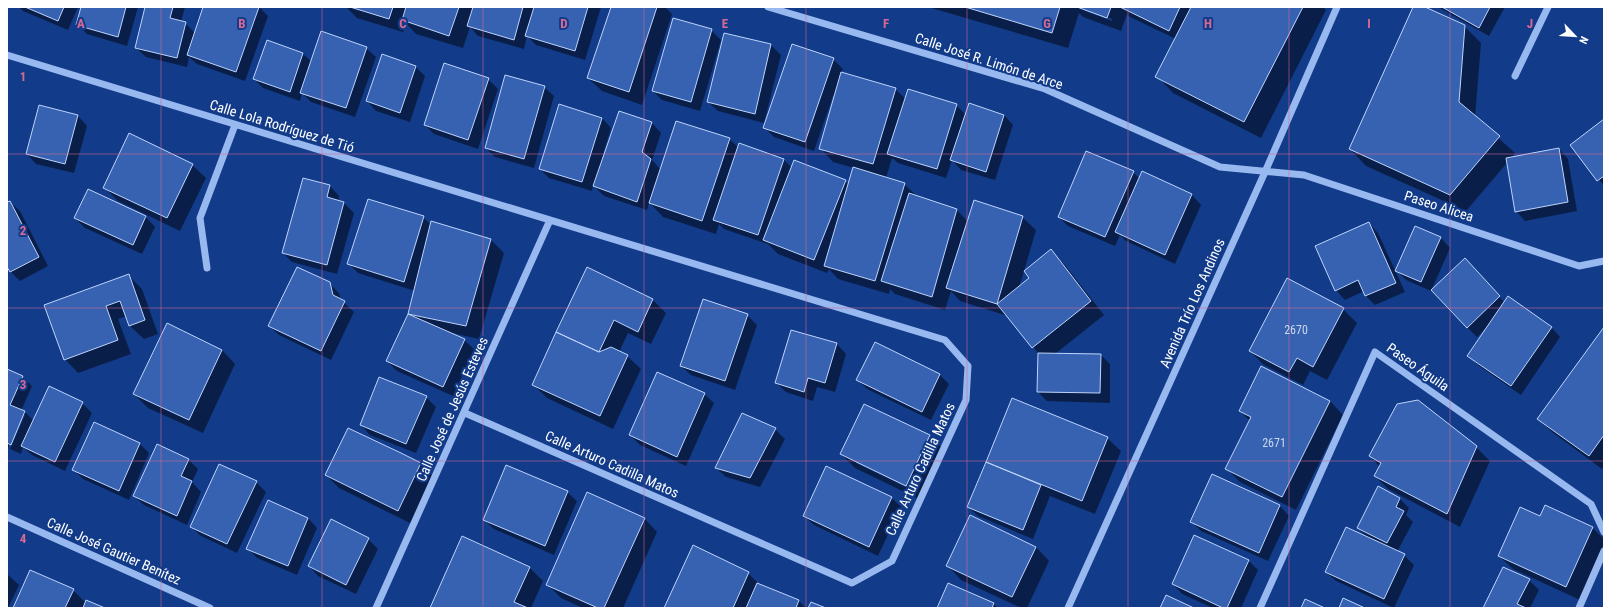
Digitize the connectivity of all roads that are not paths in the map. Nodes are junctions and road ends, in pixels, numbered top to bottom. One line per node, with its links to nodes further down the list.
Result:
1 (768, 7): 7 (street, Calle José R. Limón de Arce)
2 (1337, 7): 7 (street, Avenida Trío Los Andinos)
3 (1548, 7): 5 (street)
4 (7, 55): 6 (street, Calle Lola Rodríguez de Tió)
5 (1515, 76)
6 (235, 125): 8 (street, Calle Lola Rodríguez de Tió); 10 (street)
7 (1265, 172): 9 (street, Paseo Alicea); 17 (street, Avenida Trío Los Andinos)
8 (550, 220): 11 (street, Calle José de Jesús Esteves); 11 (street, Calle Arturo Cadilla Matos)
9 (1604, 261)
10 (207, 268)
11 (464, 413): 16 (street, Calle José de Jesús Esteves)
12 (7, 517): 15 (street, Calle José Gautier Benítez)
13 (1604, 532): 18 (street, Paseo Águila)
14 (1604, 551): 19 (street)
15 (210, 608)
16 (376, 608)
17 (1068, 608)
18 (1260, 608)
19 (1579, 608)

